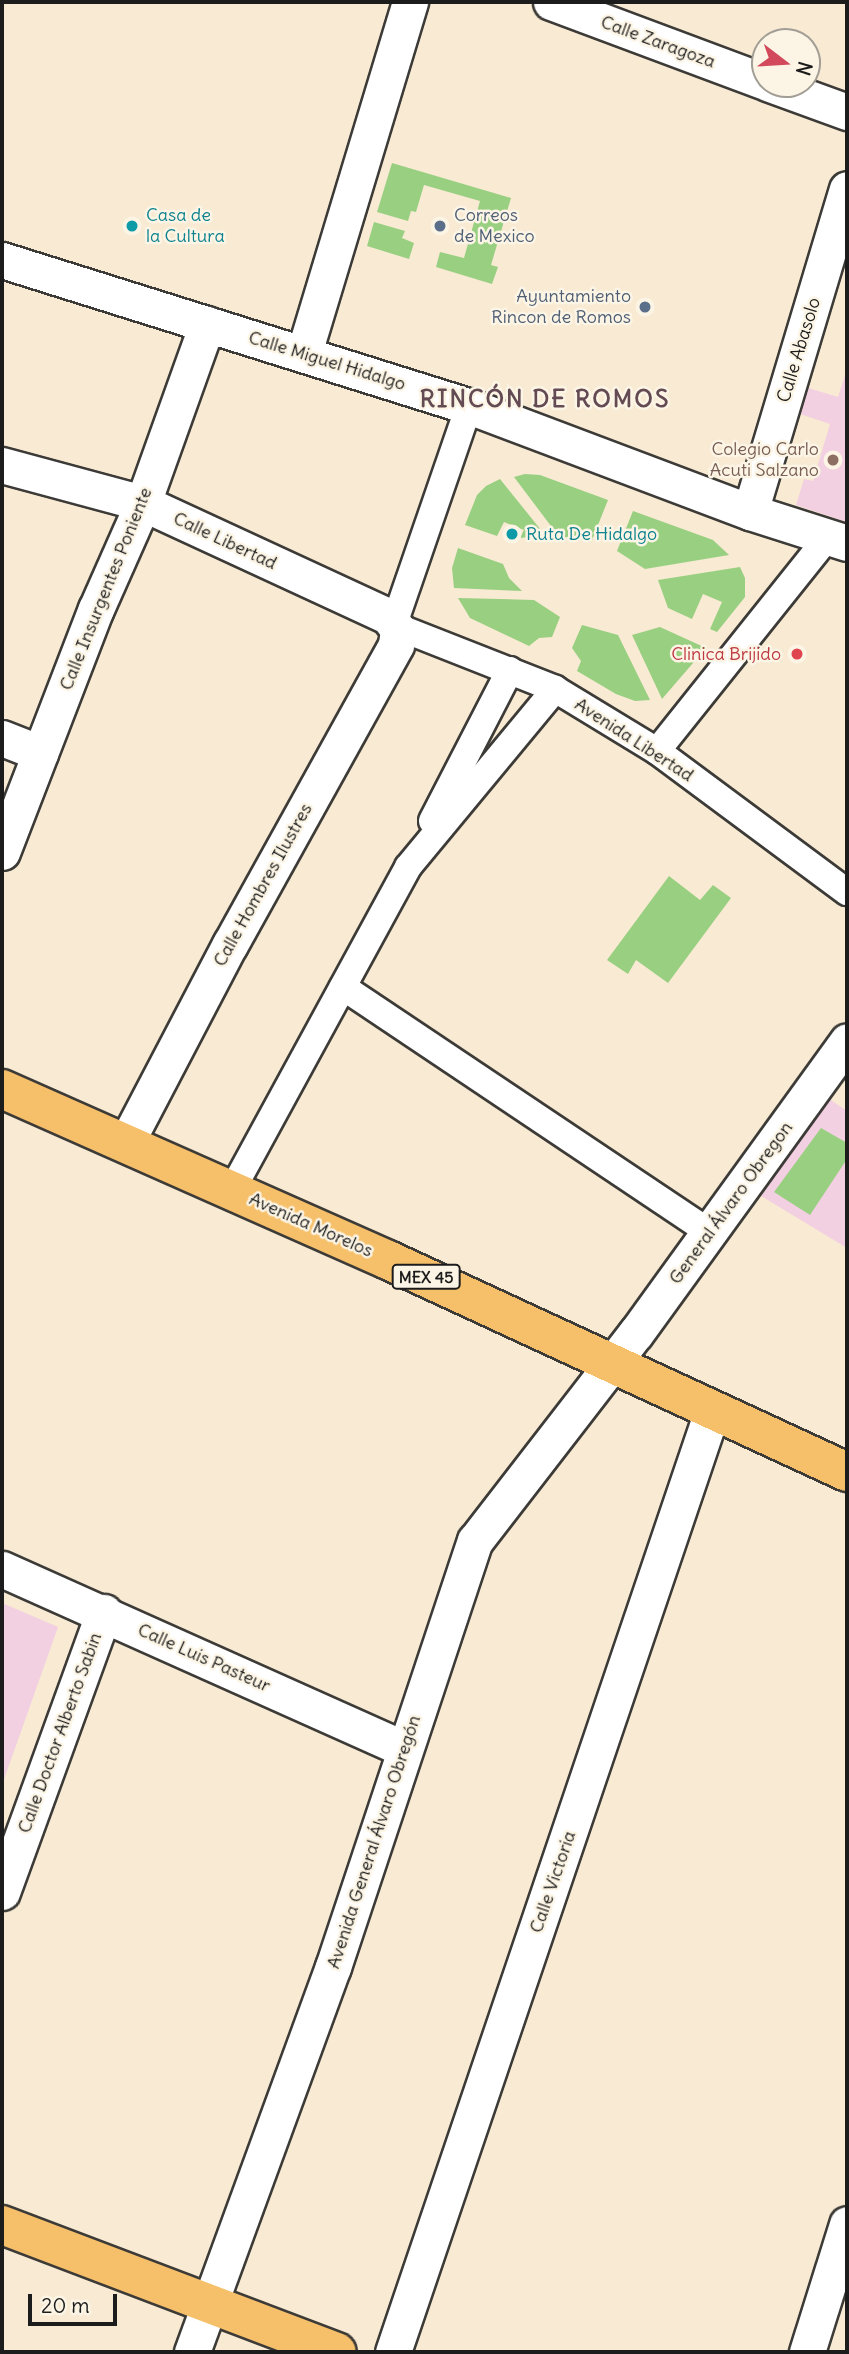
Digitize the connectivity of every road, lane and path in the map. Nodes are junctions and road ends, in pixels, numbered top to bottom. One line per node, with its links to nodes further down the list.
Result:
1 (410, 2): 9 (street)
2 (551, 2): 3 (street, Calle Zaragoza)
3 (751, 77)
4 (807, 98): 5 (street)
5 (847, 113)
6 (845, 204): 13 (street, Calle Abasolo)
7 (2, 260): 8 (street, Calle Miguel Hidalgo)
8 (207, 324): 9 (street, Calle Miguel Hidalgo); 12 (street, Calle Insurgentes Poniente)
9 (304, 353): 10 (street, Calle Miguel Hidalgo)
10 (470, 406): 13 (street, Calle Miguel Hidalgo); 15 (street)
11 (2, 465): 12 (street, Calle Libertad)
12 (143, 503): 15 (street, Calle Libertad); 20 (street, Calle Insurgentes Poniente)
13 (750, 512): 14 (street, Calle Miguel Hidalgo)
14 (838, 540): 19 (street)
15 (396, 624): 16 (street, Avenida Libertad); 27 (street, Calle Hombres Ilustres)
16 (510, 670): 17 (street, Avenida Libertad); 22 (street)
17 (555, 689): 19 (street, Avenida Libertad); 22 (street)
18 (2, 738): 20 (street)
19 (657, 751): 23 (street, Avenida Libertad)
20 (40, 753): 21 (street, Calle Insurgentes Poniente)
21 (2, 852)
22 (408, 867): 24 (street)
23 (847, 892)
24 (343, 987): 28 (street); 29 (street)
25 (847, 1041): 29 (street, General Álvaro Obregon)
26 (2, 1089): 27 (main road, Avenida Morelos / MEX 45)
27 (126, 1143): 28 (main road, Avenida Morelos / MEX 45)
28 (232, 1190): 30 (main road, Avenida Morelos / MEX 45)
29 (710, 1233): 30 (street, General Álvaro Obregon)
30 (612, 1364): 31 (main road, Avenida Morelos / MEX 45); 35 (street, Avenida General Álvaro Obregón)
31 (712, 1411): 32 (main road, Avenida Morelos / MEX 45); 42 (street, Calle Victoria)
32 (847, 1472)
33 (2, 1569): 34 (street, Calle Luis Pasteur)
34 (104, 1612): 35 (street, Calle Luis Pasteur); 36 (street, Calle Doctor Alberto Sabin)
35 (405, 1749): 39 (street, Avenida General Álvaro Obregón)
36 (2, 1892)
37 (847, 2224): 43 (street)
38 (2, 2225): 39 (main road)
39 (211, 2303): 40 (street, Avenida General Álvaro Obregón); 41 (main road)
40 (192, 2352)
41 (337, 2352)
42 (393, 2352)
43 (807, 2352)

